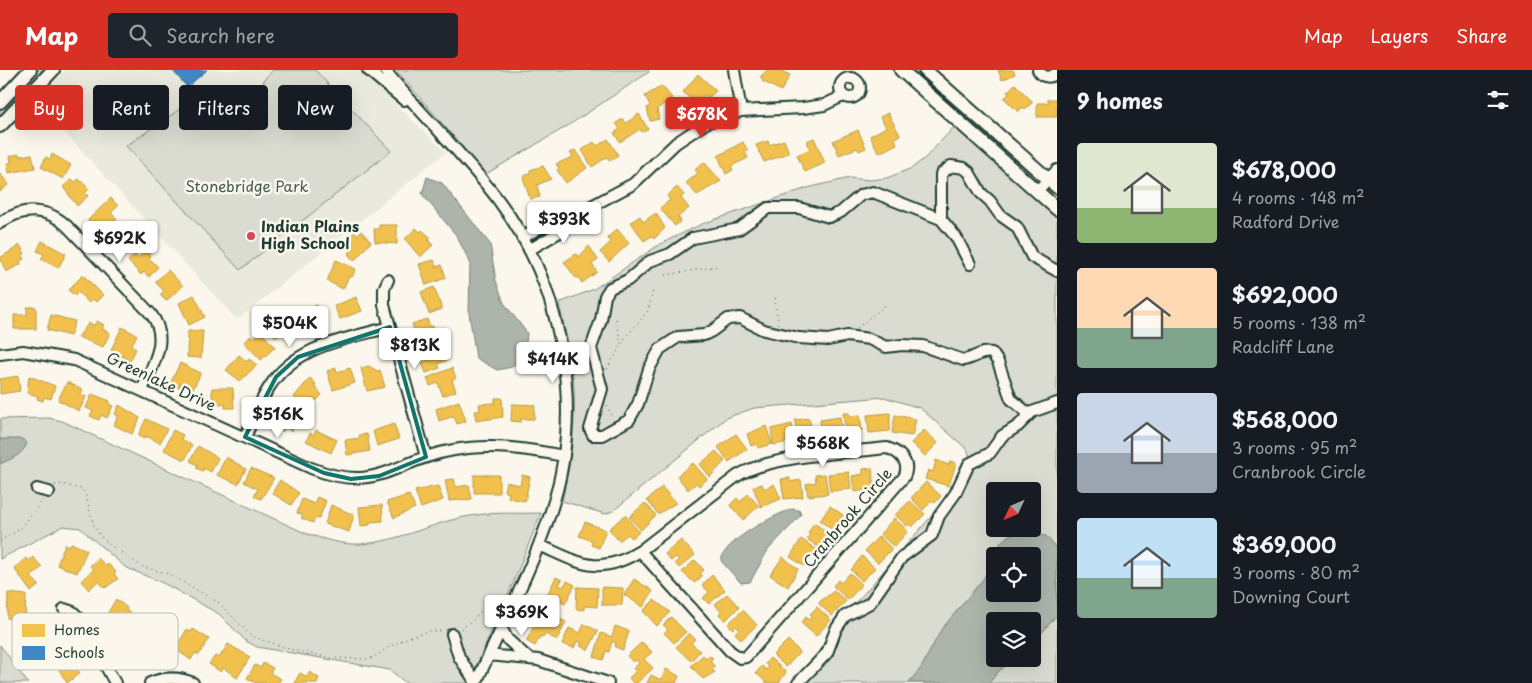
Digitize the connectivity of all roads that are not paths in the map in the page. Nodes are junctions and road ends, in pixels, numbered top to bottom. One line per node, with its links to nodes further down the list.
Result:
1 (30, 70): 11 (main road)
2 (53, 70): 14 (main road)
3 (368, 70): 12 (street)
4 (385, 70): 12 (street)
5 (734, 70): 13 (street)
6 (901, 70): 17 (main road)
7 (924, 70): 16 (main road)
8 (1038, 70): 9 (street)
9 (1057, 72)
10 (843, 96): 13 (street)
11 (0, 102)
12 (416, 109): 22 (street)
13 (741, 111): 19 (street)
14 (0, 126)
15 (1057, 170): 16 (street)
16 (1054, 185): 17 (street); 18 (street)
17 (1037, 190): 18 (main road)
18 (1052, 204)
19 (569, 218): 22 (street); 23 (street)
20 (941, 218): 24 (street); 25 (street); 31 (street)
21 (0, 223): 29 (street)
22 (522, 238): 23 (street)
23 (529, 250): 33 (street)
24 (970, 264)
25 (1057, 271)
26 (388, 280): 27 (street)
27 (390, 327): 32 (street); 34 (street)
28 (0, 354): 29 (street, Greenlake Drive)
29 (142, 390): 32 (street, Greenlake Drive)
30 (1057, 403): 31 (street)
31 (1029, 414): 51 (street)
32 (245, 438): 34 (street, Greenlake Drive)
33 (564, 456): 34 (street, Greenlake Drive); 37 (street)
34 (426, 457)
35 (36, 489): 36 (street)
36 (49, 492)
37 (539, 545): 38 (street, Cranbrook Circle); 41 (street)
38 (640, 551): 38 (street, Cranbrook Circle)
39 (64, 609): 40 (street)
40 (74, 613)
41 (501, 628): 43 (street); 44 (street)
42 (452, 634): 49 (street)
43 (489, 655): 44 (street); 49 (street)
44 (528, 658): 50 (street)
45 (108, 670): 46 (street)
46 (115, 683)
47 (150, 683): 48 (street)
48 (194, 683)
49 (476, 683)
50 (608, 683)
51 (798, 683)

